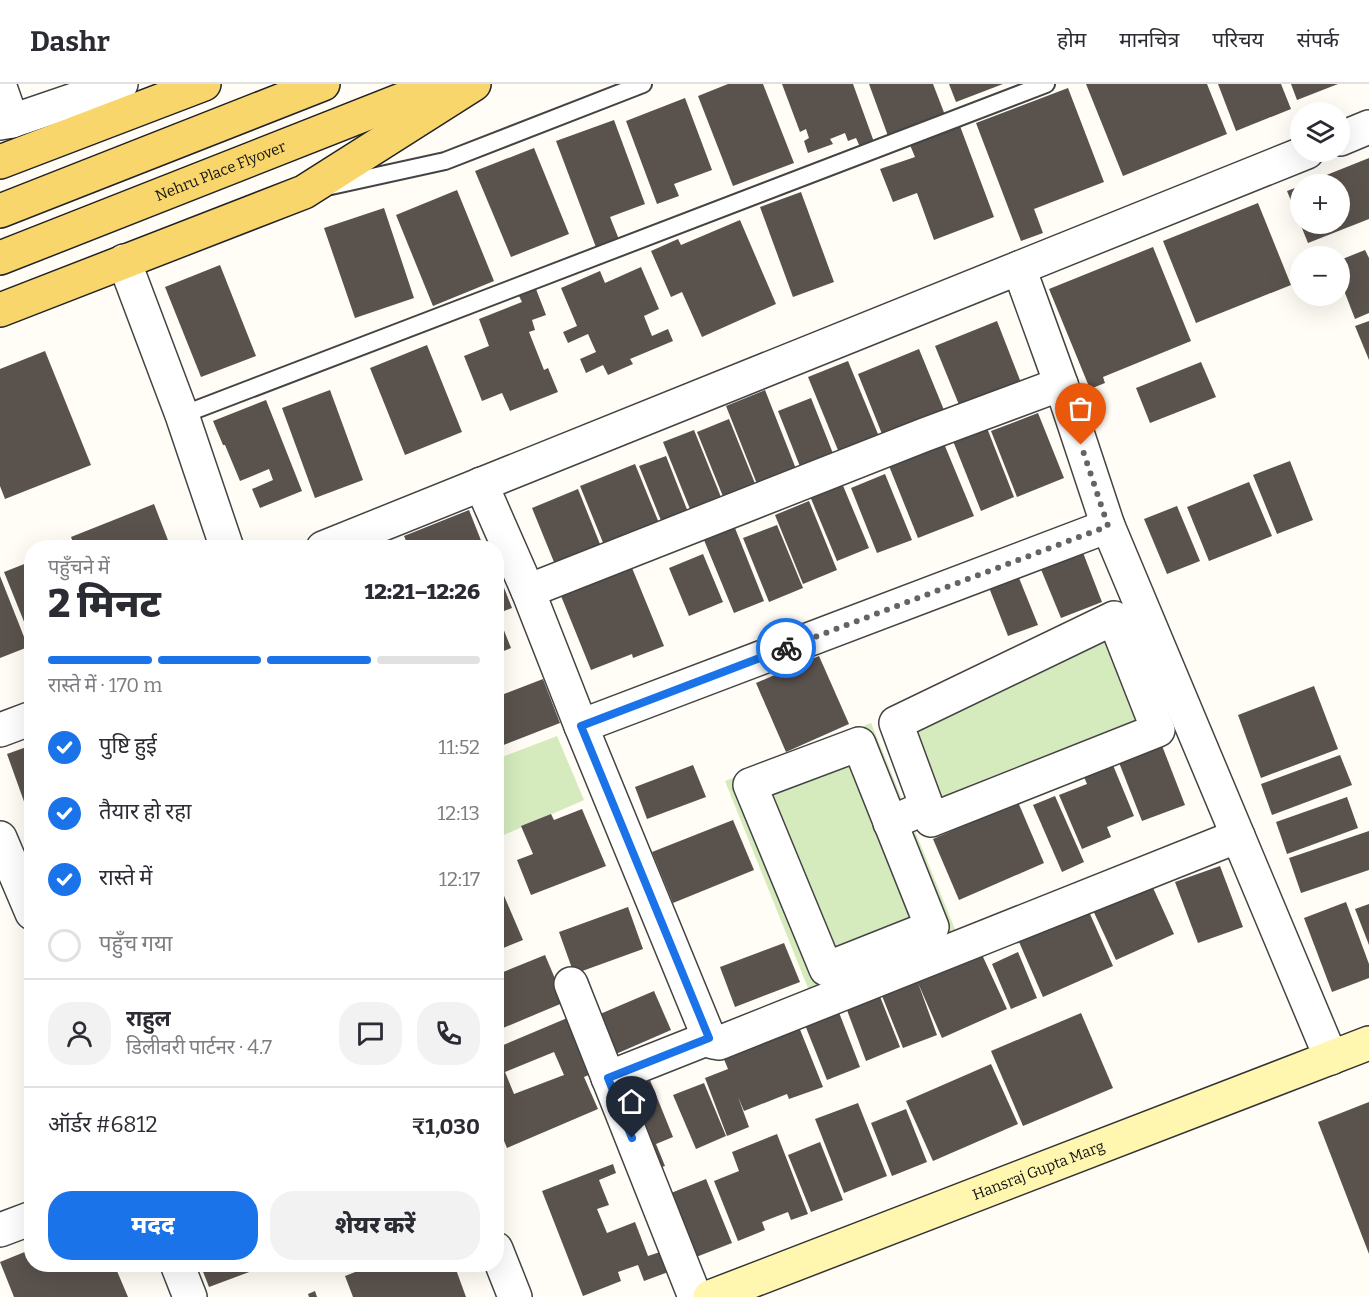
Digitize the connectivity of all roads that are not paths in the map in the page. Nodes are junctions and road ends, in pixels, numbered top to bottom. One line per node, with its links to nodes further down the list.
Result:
1 (121, 84): 9 (street)
2 (204, 84): 14 (main road)
3 (323, 84): 16 (main road)
4 (442, 84): 17 (main road, Nehru Place Flyover)
5 (474, 84): 15 (main road)
6 (643, 84): 15 (lane)
7 (1046, 84): 22 (lane)
8 (0, 87): 10 (street)
9 (83, 90): 10 (street)
10 (6, 122)
11 (1369, 127): 12 (street)
12 (1350, 135)
13 (1290, 159): 19 (street)
14 (0, 162)
15 (304, 192): 18 (main road)
16 (0, 211)
17 (0, 258)
18 (124, 261): 20 (main road); 22 (street)
19 (1019, 268): 21 (street); 23 (street)
20 (0, 310)
21 (1061, 384): 24 (street); 27 (street)
22 (182, 415): 25 (street)
23 (481, 484): 26 (street); 27 (street)
24 (1108, 526): 28 (street); 30 (street)
25 (224, 540)
26 (343, 540)
27 (528, 591): 30 (street)
28 (1155, 680): 32 (street); 32 (street); 34 (street)
29 (24, 721): 31 (street)
30 (581, 726): 39 (street)
31 (0, 730)
32 (927, 807): 33 (street)
33 (890, 823): 37 (street); 37 (street)
34 (1238, 836): 37 (street); 41 (street)
35 (0, 838): 36 (street)
36 (24, 895)
37 (887, 961): 39 (street)
38 (571, 984): 42 (street)
39 (709, 1038): 42 (street)
40 (1369, 1043): 41 (street, Hansraj Gupta Marg)
41 (1331, 1058): 50 (street, Hansraj Gupta Marg)
42 (608, 1078): 49 (street)
43 (24, 1221): 44 (street)
44 (0, 1230)
45 (504, 1270): 48 (street)
46 (180, 1272): 47 (street)
47 (190, 1297)
48 (515, 1297)
49 (695, 1297)
50 (710, 1297)

